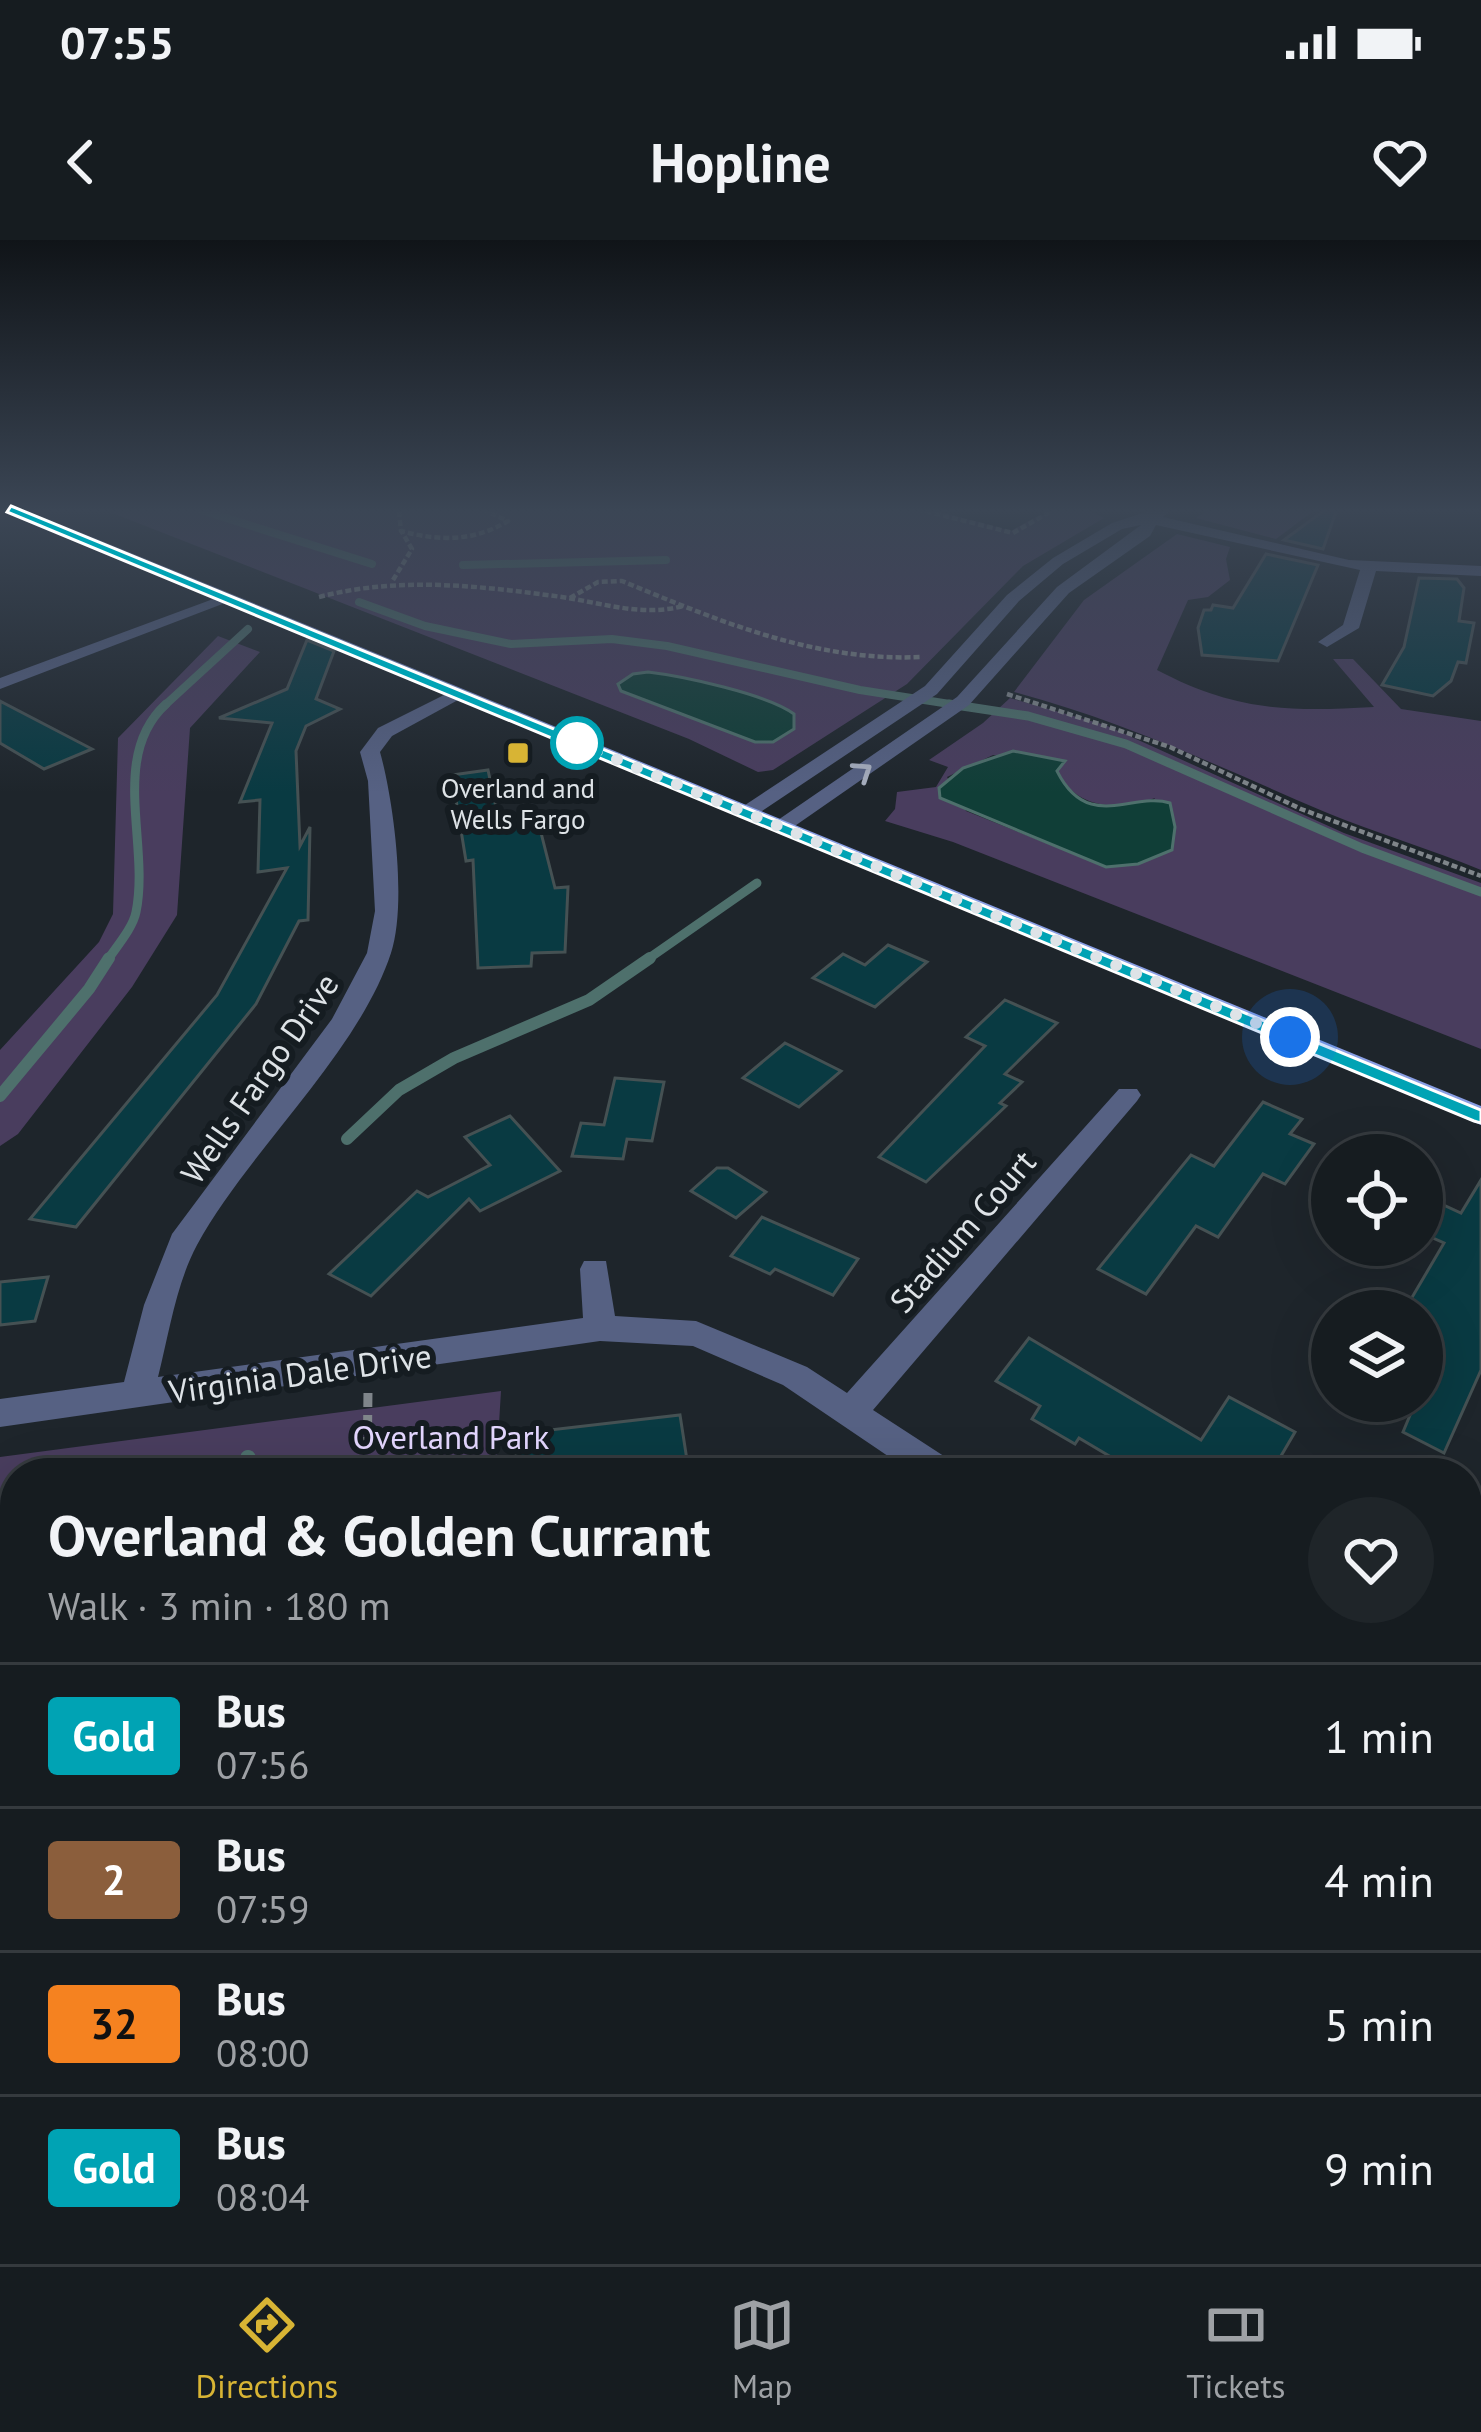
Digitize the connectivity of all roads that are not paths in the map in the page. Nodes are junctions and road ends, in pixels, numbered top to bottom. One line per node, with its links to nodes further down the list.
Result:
1 (215, 603): 8 (street)
2 (243, 603): 10 (main road)
3 (1010, 603): 7 (street)
4 (1051, 603): 9 (street)
5 (1358, 603): 6 (street)
6 (1327, 642)
7 (937, 683): 9 (street); 11 (street)
8 (0, 684)
9 (980, 687): 12 (street, one-way to 9)
10 (460, 694): 11 (main road); 17 (street, Wells Fargo Drive)
11 (746, 812): 12 (main road)
12 (782, 826): 14 (main road)
13 (1129, 1095): 19 (street, Stadium Court)
14 (1481, 1115)
15 (596, 1269): 16 (street)
16 (600, 1328): 17 (street, Virginia Dale Drive); 19 (street, Virginia Dale Drive)
17 (137, 1396): 18 (street, Virginia Dale Drive)
18 (0, 1413)
19 (849, 1414): 20 (street, Virginia Dale Drive)
20 (918, 1458)

